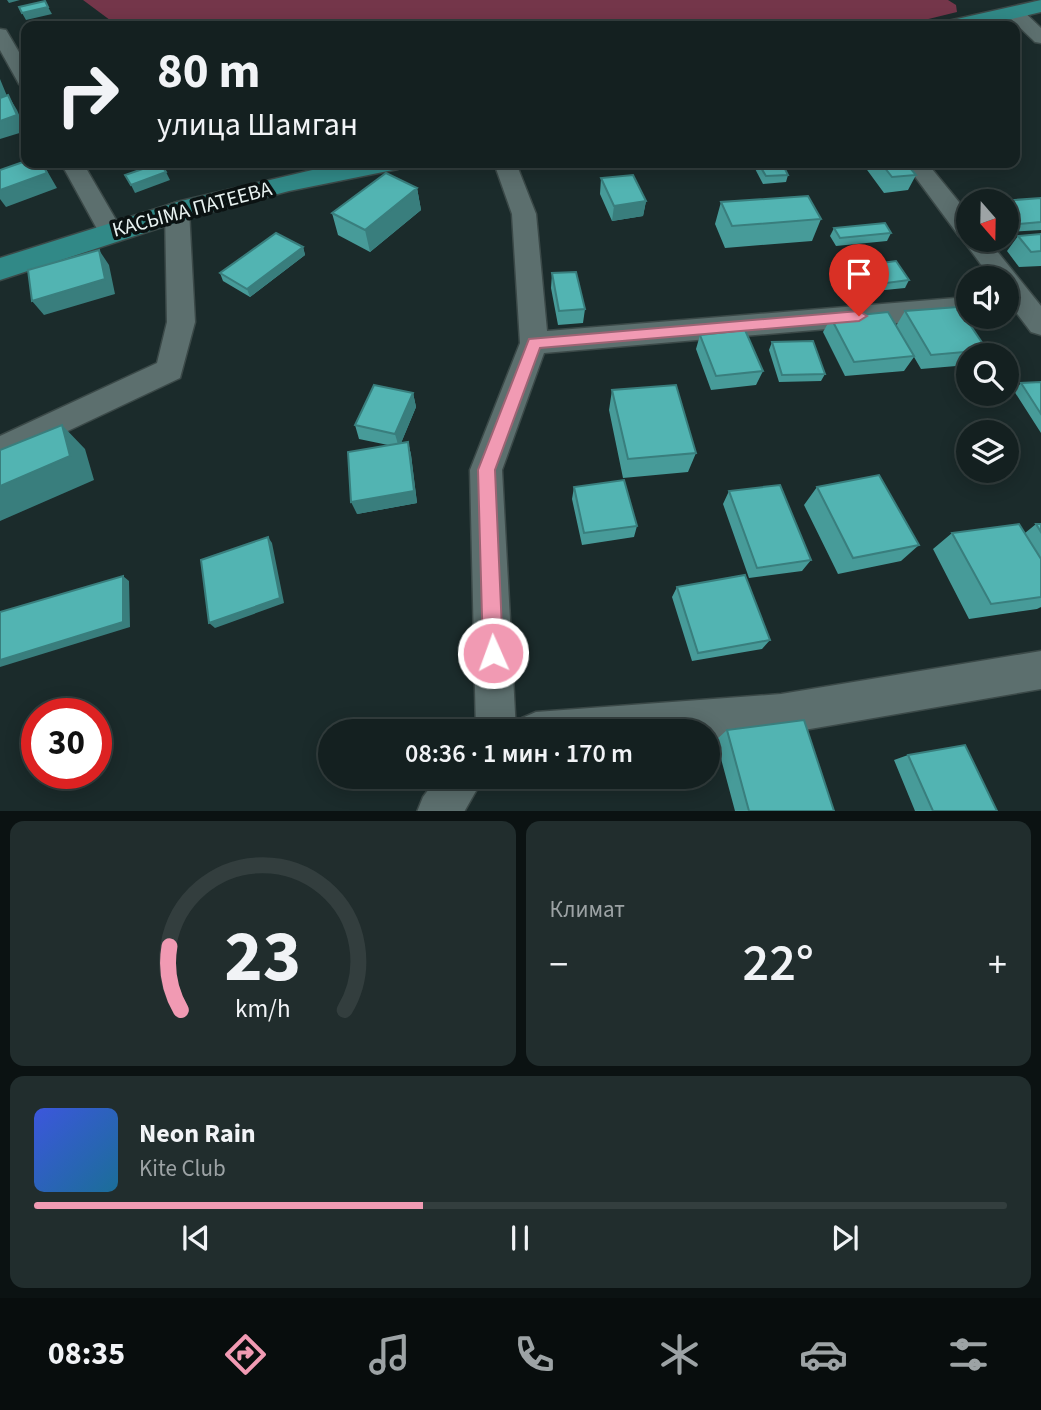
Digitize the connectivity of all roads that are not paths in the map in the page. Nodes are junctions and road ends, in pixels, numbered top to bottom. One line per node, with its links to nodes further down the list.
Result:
1 (1030, 6): 2 (main road); 4 (street)
2 (974, 21)
3 (0, 34): 5 (street)
4 (1041, 38)
5 (21, 71)
6 (75, 168): 12 (street)
7 (357, 168): 10 (main road, КАСЫМА ПАТЕЕВА)
8 (507, 168): 19 (street)
9 (920, 168): 11 (street)
10 (177, 210): 12 (main road, КАСЫМА ПАТЕЕВА); 20 (street)
11 (956, 215)
12 (111, 232): 15 (main road, КАСЫМА ПАТЕЕВА)
13 (985, 252): 14 (street)
14 (996, 266)
15 (0, 269)
16 (1024, 302): 18 (street)
17 (956, 308): 19 (street)
18 (1041, 325)
19 (534, 343): 22 (street)
20 (0, 450)
21 (1041, 670): 23 (street)
22 (496, 719)
23 (712, 719)
24 (454, 789): 25 (street)
25 (438, 811)

